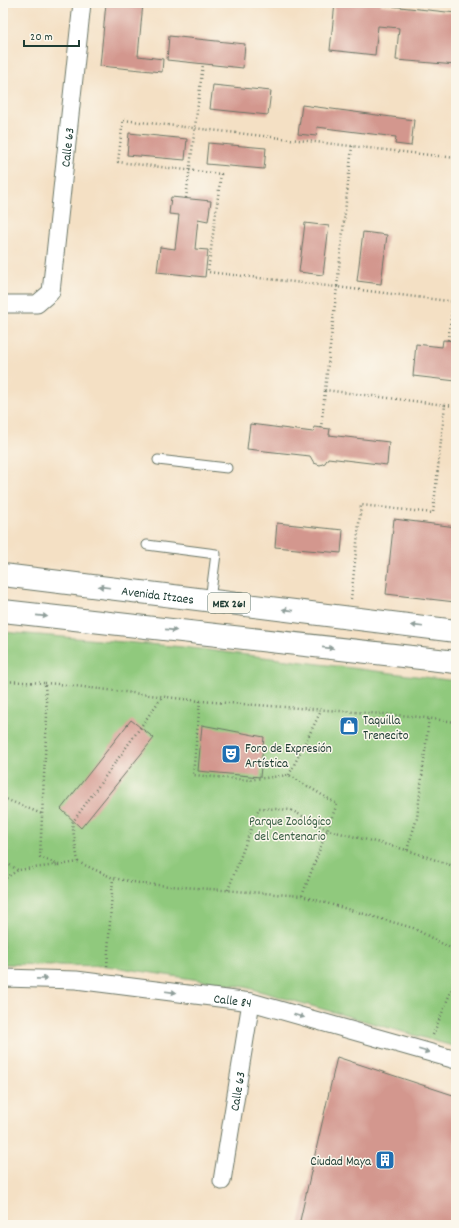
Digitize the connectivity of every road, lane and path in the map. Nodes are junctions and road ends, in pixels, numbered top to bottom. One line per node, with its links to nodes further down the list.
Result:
1 (82, 3): 11 (street, Calle 63)
2 (203, 64): 3 (path)
3 (195, 128): 4 (path); 6 (path); 6 (path)
4 (352, 146): 5 (path); 9 (path)
5 (456, 158)
6 (190, 170): 7 (path); 9 (path)
7 (186, 198)
8 (456, 281): 10 (path)
9 (337, 287): 10 (path); 13 (path)
10 (455, 302): 12 (path)
11 (3, 304)
12 (448, 340)
13 (325, 390): 14 (path); 16 (path)
14 (445, 405): 15 (path); 22 (path)
15 (456, 406)
16 (321, 428)
17 (158, 460): 18 (lane)
18 (227, 468)
19 (148, 545): 21 (lane)
20 (3, 575): 21 (main road, Avenida Itzaes / MEX 261, one-way to 20)
21 (210, 600): 24 (main road, Avenida Itzaes / MEX 261, one-way to 21); 25 (main road)
22 (351, 600)
23 (3, 611): 25 (main road, one-way to 25)
24 (456, 631)
25 (203, 634): 26 (main road, one-way to 26)
26 (456, 662)
27 (3, 681): 28 (path)
28 (45, 683): 29 (path); 36 (path)
29 (162, 697): 30 (path); 40 (path)
30 (200, 702): 31 (path); 34 (path)
31 (321, 711): 32 (path); 34 (path)
32 (429, 718): 33 (path); 38 (path)
33 (456, 722)
34 (289, 775): 37 (path)
35 (3, 798): 36 (path)
36 (42, 814): 41 (path)
37 (328, 830): 38 (path); 46 (path); 47 (path)
38 (407, 850): 42 (path)
39 (3, 862): 43 (path)
40 (78, 862): 41 (path); 44 (path)
41 (59, 865): 43 (path)
42 (456, 867)
43 (18, 870): 45 (path)
44 (113, 878): 46 (path); 49 (path)
45 (3, 880)
46 (228, 890): 47 (path)
47 (302, 896): 48 (path)
48 (456, 952)
49 (107, 966)
50 (3, 978): 52 (street, Calle 84, one-way to 52)
51 (456, 979): 53 (path)
52 (252, 1002): 54 (street, Calle 84, one-way to 54); 55 (street, Calle 63)
53 (431, 1040)
54 (456, 1060)
55 (222, 1181)

